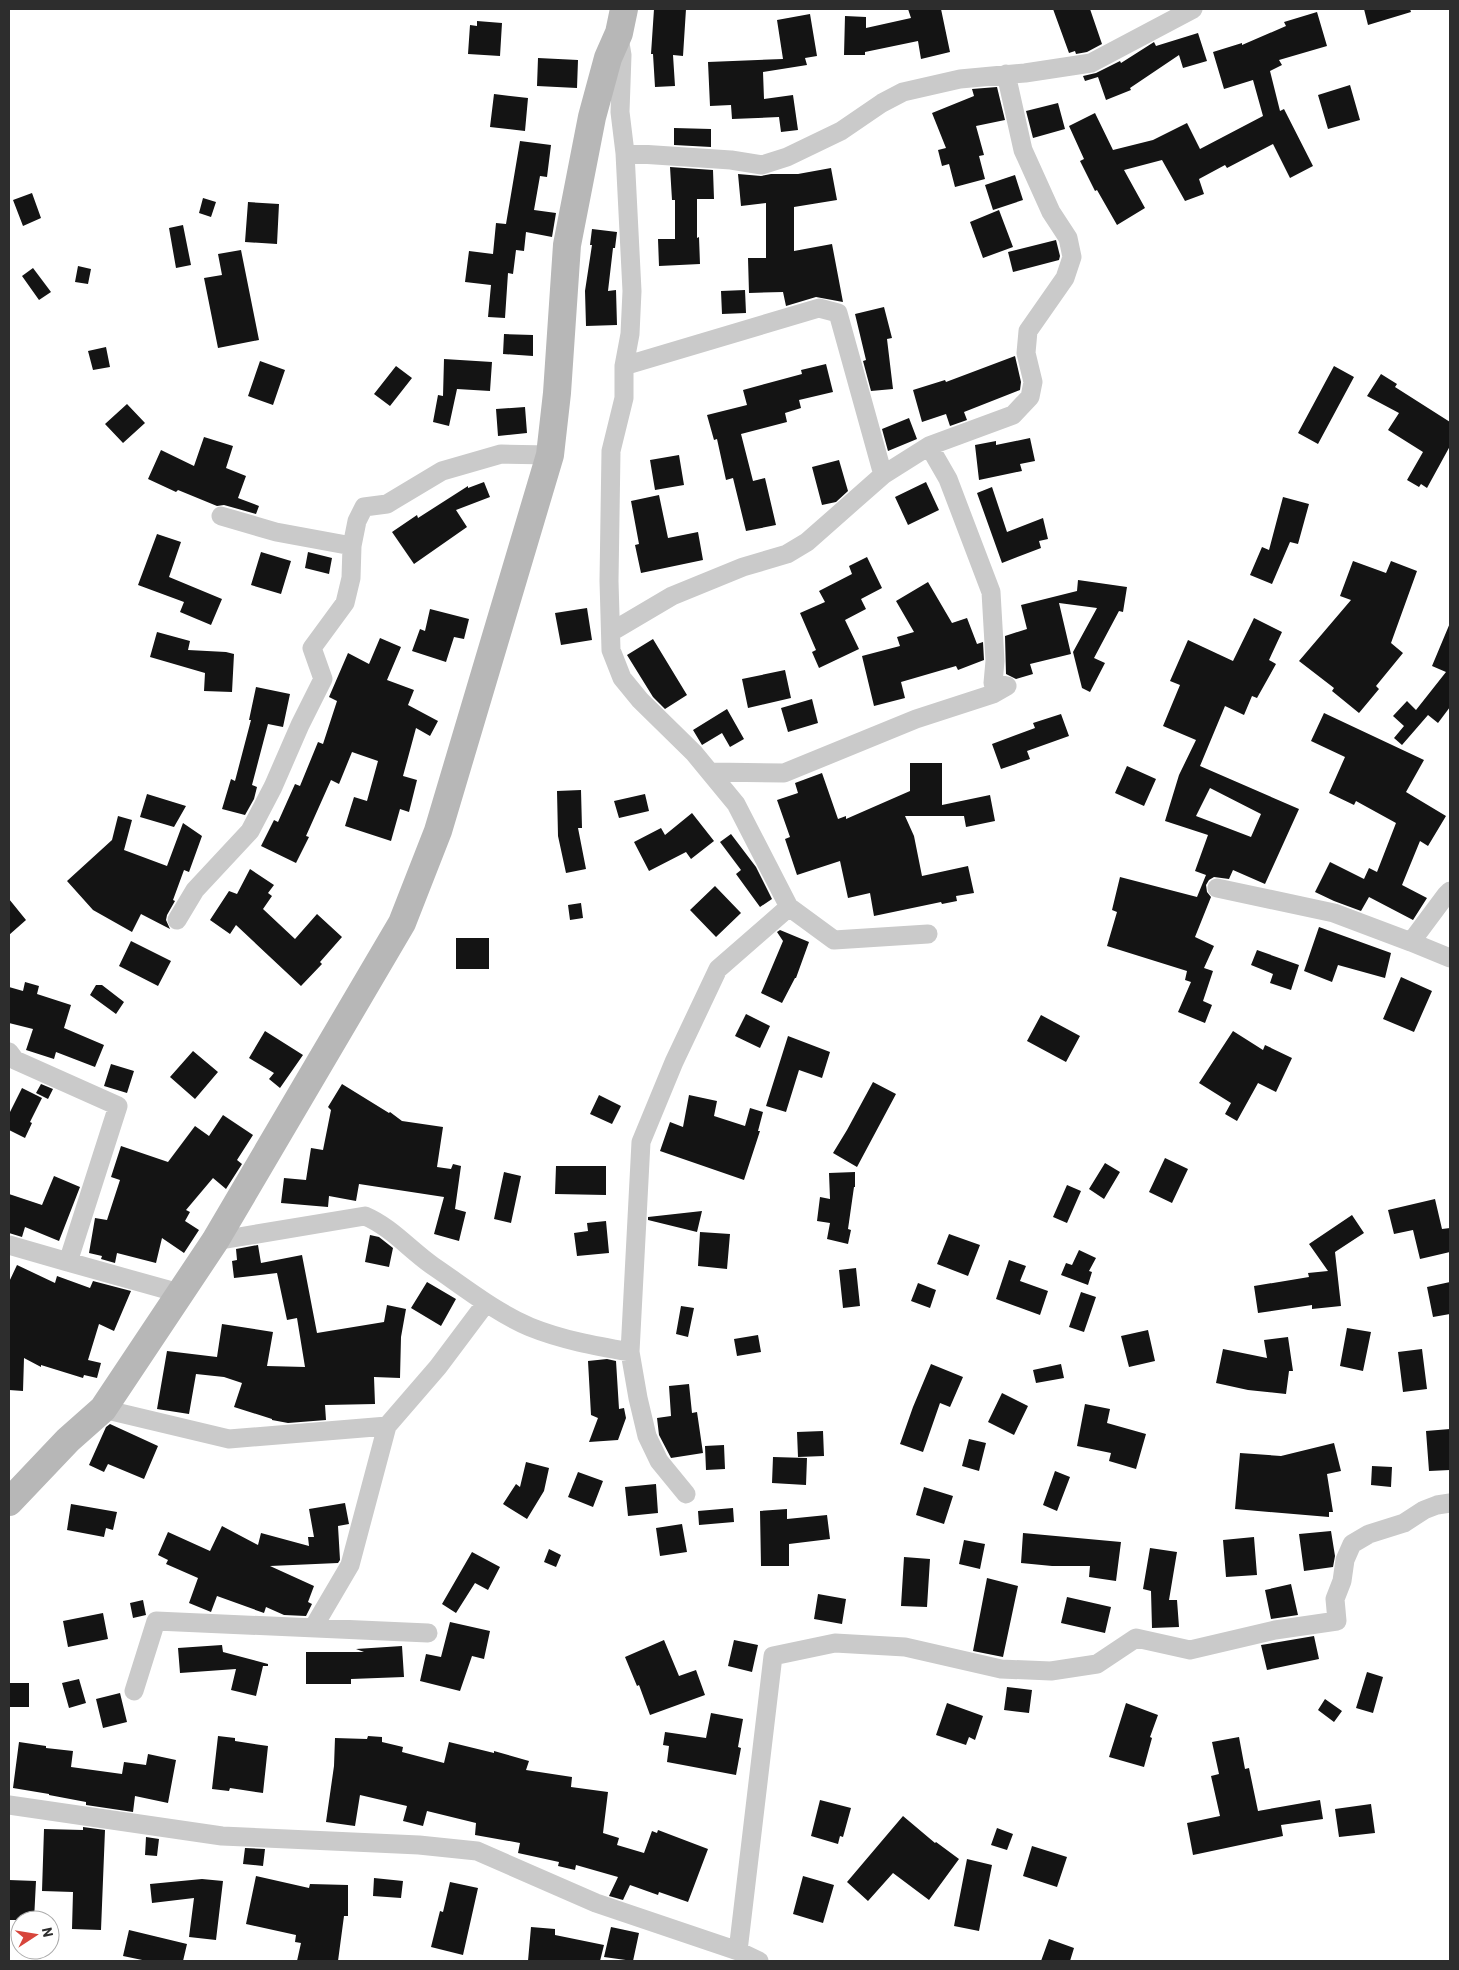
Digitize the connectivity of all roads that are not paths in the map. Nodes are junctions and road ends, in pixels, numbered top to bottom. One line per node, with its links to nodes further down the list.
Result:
1 (1193, 9): 3 (street)
2 (621, 21): 4 (street); 7 (street)
3 (1006, 74): 4 (street); 6 (street)
4 (626, 153): 5 (street)
5 (624, 366): 8 (street); 11 (street)
6 (929, 446): 8 (street); 12 (street)
7 (550, 455): 10 (street); 21 (street)
8 (883, 475): 11 (street)
9 (221, 516): 10 (street)
10 (352, 546): 16 (street)
11 (611, 632): 12 (street)
12 (711, 772): 15 (street)
13 (1217, 888): 18 (street)
14 (1450, 891): 18 (street)
15 (789, 907): 17 (street); 26 (street)
16 (177, 920)
17 (928, 934)
18 (1411, 942): 19 (street)
19 (1450, 958)
20 (9, 1052): 23 (street)
21 (215, 1241): 24 (street); 25 (street)
22 (9, 1246): 23 (street)
23 (68, 1262): 24 (street)
24 (179, 1293): 27 (street)
25 (486, 1303): 26 (street); 28 (street)
26 (630, 1352): 29 (street)
27 (103, 1409): 28 (street); 30 (street)
28 (387, 1426): 32 (street)
29 (686, 1494)
30 (9, 1502)
31 (1450, 1503): 36 (street)
32 (313, 1628): 33 (street); 34 (street)
33 (428, 1633)
34 (134, 1691)
35 (9, 1805): 36 (street)
36 (738, 1952): 37 (street)
37 (759, 1961)

